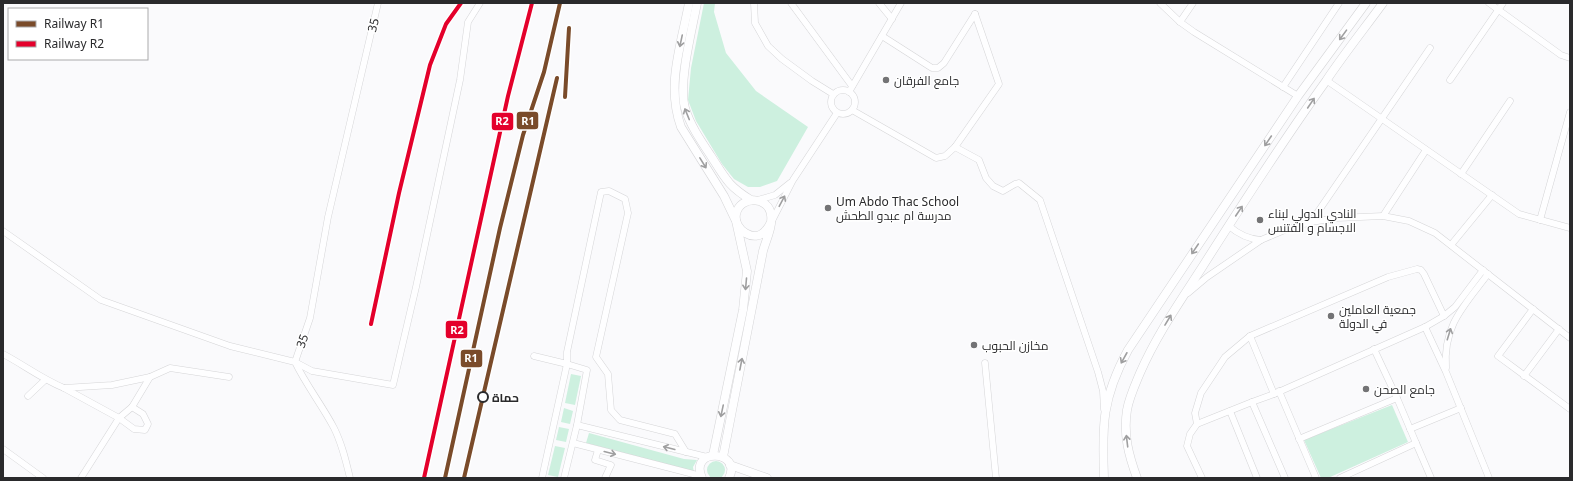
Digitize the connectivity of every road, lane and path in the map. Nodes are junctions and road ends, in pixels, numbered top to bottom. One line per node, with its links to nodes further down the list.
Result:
1 (378, 3): 61 (street, 35)
2 (480, 3): 61 (street)
3 (688, 3): 41 (main road, one-way to 41)
4 (697, 3): 38 (main road, one-way to 4)
5 (754, 3): 26 (street)
6 (792, 3): 25 (street)
7 (879, 3): 17 (street)
8 (901, 3): 17 (street)
9 (1160, 3): 18 (street)
10 (1193, 3): 18 (street)
11 (1339, 3): 24 (street)
12 (1366, 3): 27 (main road, one-way to 27)
13 (1383, 3): 22 (main road)
14 (1489, 3): 16 (street)
15 (1503, 3): 16 (street)
16 (1498, 10): 21 (street); 23 (street)
17 (892, 19): 19 (street)
18 (1180, 22): 24 (street)
19 (882, 36): 25 (street); 33 (street)
20 (1430, 48): 32 (street)
21 (1570, 58)
22 (1326, 80): 32 (street); 44 (main road, one-way to 22)
23 (1450, 80)
24 (1283, 87): 27 (street)
25 (850, 89): 26 (street); 29 (street)
26 (833, 94): 31 (street)
27 (1298, 96): 78 (main road, one-way to 78)
28 (1510, 101): 35 (street)
29 (852, 110): 31 (street); 33 (street)
30 (1570, 112): 40 (street)
31 (836, 113): 36 (street)
32 (1382, 119): 34 (street); 43 (street)
33 (956, 147): 78 (street)
34 (1426, 150): 35 (street); 39 (street)
35 (1461, 174): 37 (street)
36 (793, 180): 38 (street); 42 (street, one-way to 36)
37 (1492, 195): 40 (street); 48 (street)
38 (755, 200): 41 (main road); 42 (main road)
39 (1383, 216): 43 (street); 48 (street)
40 (1540, 220): 45 (street)
41 (736, 221): 42 (main road); 89 (main road, one-way to 89)
42 (771, 222): 90 (main road, one-way to 42)
43 (1311, 222): 47 (street)
44 (1229, 226): 47 (street); 51 (main road)
45 (1570, 228)
46 (3, 231): 61 (street, 35)
47 (1261, 240): 51 (street)
48 (1451, 245): 49 (street)
49 (1483, 270): 50 (street); 53 (street)
50 (1488, 274): 52 (street); 64 (street, one-way to 50)
51 (1184, 296): 103 (main road, one-way to 51)
52 (1533, 309): 55 (street); 65 (street)
53 (1444, 316): 54 (street); 56 (street)
54 (1425, 327): 58 (street); 64 (street)
55 (1559, 329): 57 (street); 65 (street)
56 (1250, 336): 70 (street); 80 (street)
57 (1570, 338)
58 (1374, 349): 70 (street); 72 (street)
59 (3, 354): 68 (street)
60 (534, 356): 62 (street)
61 (294, 362): 95 (street)
62 (567, 364): 81 (street); 88 (street); 96 (street)
63 (985, 364): 101 (street)
64 (1446, 372): 75 (street)
65 (1524, 376): 76 (street)
66 (150, 377): 67 (street); 69 (street); 74 (street)
67 (229, 377)
68 (45, 380): 69 (street); 71 (street)
69 (64, 388): 79 (street)
70 (1277, 393): 73 (street); 83 (street)
71 (28, 396)
72 (1397, 398): 82 (street); 83 (street)
73 (1252, 402): 77 (street); 106 (street)
74 (132, 407): 79 (street); 79 (street)
75 (1461, 408): 82 (street); 110 (street)
76 (1570, 409)
77 (1230, 411): 80 (street); 105 (street)
78 (1104, 415): 102 (main road)
79 (119, 418): 94 (street)
80 (1197, 424): 104 (street)
81 (577, 425): 84 (street); 88 (street, one-way to 81)
82 (1410, 429): 85 (street)
83 (1300, 439): 107 (street)
84 (573, 443): 87 (street); 97 (street)
85 (1416, 443): 108 (street); 109 (street)
86 (3, 449): 93 (street)
87 (598, 450): 92 (street, one-way to 92); 98 (street)
88 (686, 452): 89 (street)
89 (710, 456): 90 (main road); 92 (main road)
90 (723, 457): 91 (main road)
91 (730, 465): 99 (main road); 100 (main road)
92 (702, 477)
93 (43, 478)
94 (81, 478)
95 (350, 478)
96 (542, 478)
97 (564, 478)
98 (605, 478)
99 (729, 478)
100 (768, 478)
101 (996, 478)
102 (1104, 478)
103 (1137, 478)
104 (1202, 478)
105 (1257, 478)
106 (1286, 478)
107 (1316, 478)
108 (1340, 478)
109 (1431, 478)
110 (1489, 478)

